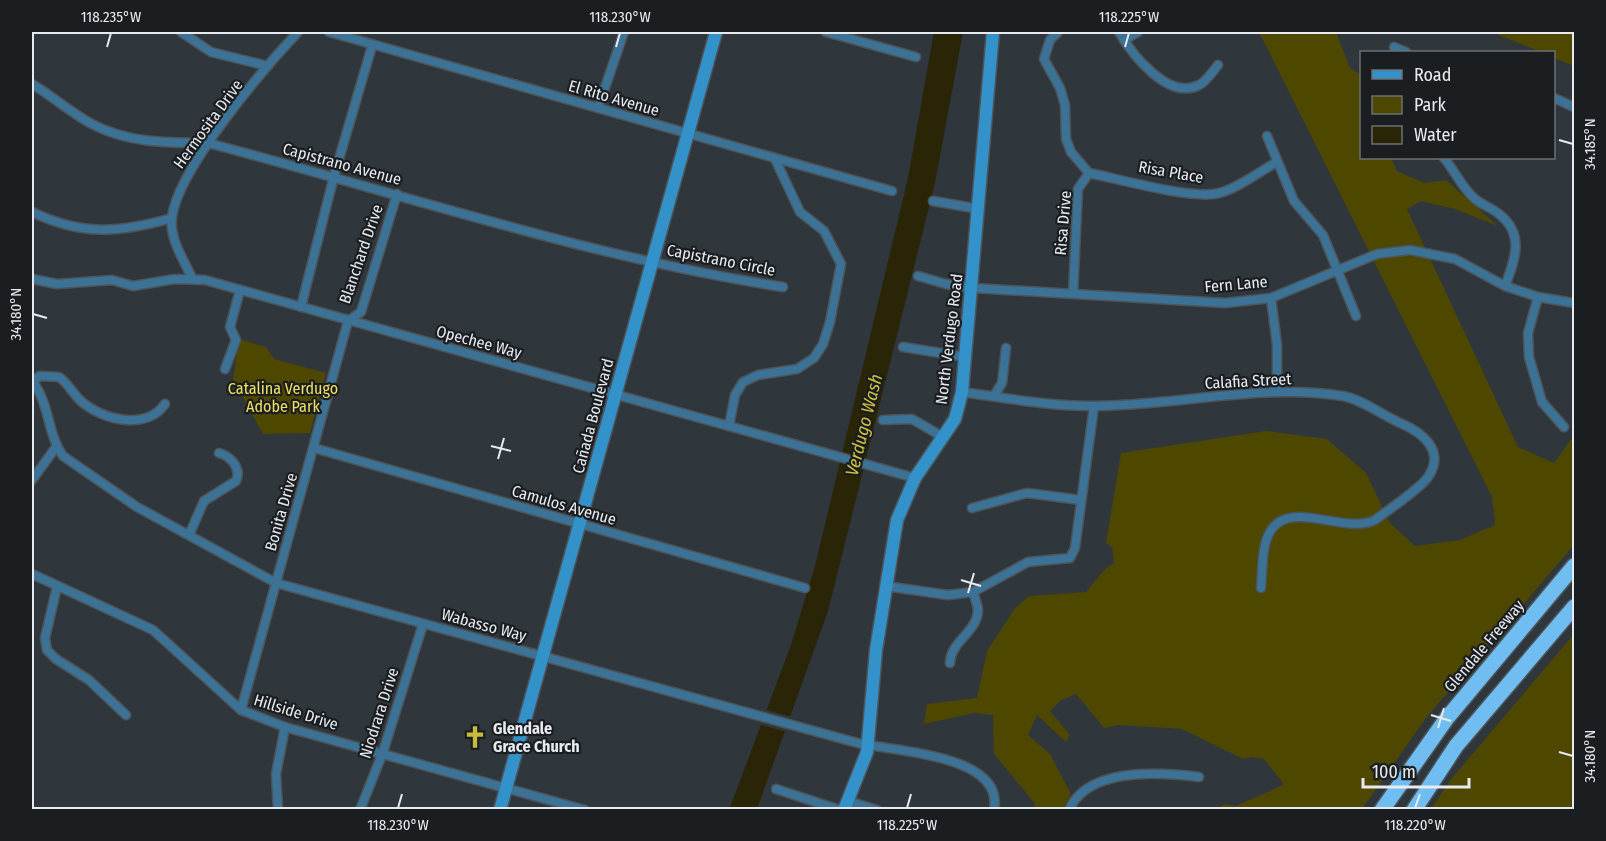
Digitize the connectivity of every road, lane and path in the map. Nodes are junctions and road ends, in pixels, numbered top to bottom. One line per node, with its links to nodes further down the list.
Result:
1 (181, 32): 17 (street)
2 (298, 32): 17 (street, Hermosita Drive)
3 (329, 32): 12 (street, El Rito Avenue)
4 (624, 32): 21 (street)
5 (716, 32): 22 (main road, Cañada Boulevard)
6 (825, 32): 15 (street)
7 (993, 32): 33 (main road, North Verdugo Road)
8 (1058, 32): 28 (street, Risa Drive)
9 (1119, 32): 11 (street)
10 (1138, 32): 11 (street)
11 (1124, 40): 16 (street)
12 (372, 46): 21 (street, El Rito Avenue); 29 (street)
13 (1394, 47): 14 (street)
14 (1404, 51)
15 (916, 57)
16 (1218, 65)
17 (268, 66): 24 (street, Hermosita Drive)
18 (32, 84): 24 (street, Capistrano Avenue)
19 (1555, 98): 20 (street)
20 (1575, 107)
21 (598, 108): 22 (street, El Rito Avenue)
22 (688, 134): 25 (street, El Rito Avenue); 36 (main road, Cañada Boulevard)
23 (1267, 136): 27 (street)
24 (208, 144): 29 (street, Capistrano Avenue); 35 (street, Hermosita Drive)
25 (775, 159): 30 (street, El Rito Avenue); 66 (street)
26 (1445, 159): 41 (street)
27 (1277, 162): 28 (street, Risa Place); 37 (street)
28 (1089, 172): 45 (street, Risa Drive)
29 (334, 176): 31 (street, Capistrano Avenue); 49 (street)
30 (892, 191)
31 (397, 194): 36 (street, Capistrano Avenue); 51 (street, Blanchard Drive)
32 (933, 201): 33 (street)
33 (979, 209): 43 (main road, North Verdugo Road)
34 (32, 212): 35 (street)
35 (172, 218): 39 (street, Hermosita Drive)
36 (653, 262): 42 (street, Capistrano Circle); 60 (main road, Cañada Boulevard)
37 (1337, 272): 41 (street, Fern Lane); 47 (street, Fern Lane); 50 (street)
38 (918, 276): 43 (street, Fern Lane)
39 (192, 278): 40 (street, Opechee Way); 44 (street, Opechee Way)
40 (32, 279)
41 (1505, 286): 46 (street, Fern Lane)
42 (783, 287)
43 (973, 288): 45 (street, Fern Lane); 54 (main road, North Verdugo Road)
44 (240, 290): 49 (street, Opechee Way); 55 (street)
45 (1073, 294): 47 (street, Fern Lane)
46 (1538, 297): 48 (street, Fern Lane); 67 (street)
47 (1271, 298): 59 (street)
48 (1575, 303)
49 (301, 307): 51 (street, Opechee Way)
50 (1356, 316)
51 (348, 321): 60 (street, Opechee Way); 70 (street, Bonita Drive)
52 (903, 347): 54 (street)
53 (1006, 348): 57 (street)
54 (966, 357): 58 (main road, North Verdugo Road)
55 (225, 369)
56 (32, 381): 63 (street); 69 (street)
57 (1002, 383): 61 (street); 62 (street)
58 (962, 392): 61 (street, Calafia Street); 68 (main road, North Verdugo Road)
59 (1277, 392): 64 (street, Calafia Street); 84 (street, Calafia Street)
60 (616, 395): 66 (street, Opechee Way); 76 (main road, Cañada Boulevard)
61 (994, 396): 62 (street, Calafia Street)
62 (1005, 398): 64 (street, Calafia Street)
63 (165, 404)
64 (1094, 406): 74 (street)
65 (883, 420): 68 (street)
66 (729, 426): 72 (street, Opechee Way)
67 (1564, 427)
68 (943, 437): 72 (main road, North Verdugo Road)
69 (57, 447): 73 (street); 77 (street, Wabasso Way)
70 (315, 448): 76 (street, Camulos Avenue); 80 (street, Bonita Drive)
71 (219, 453): 77 (street)
72 (915, 478): 81 (main road, North Verdugo Road)
73 (32, 480)
74 (1081, 500): 75 (street); 85 (street)
75 (972, 508)
76 (580, 526): 83 (street, Camulos Avenue); 88 (main road, Cañada Boulevard)
77 (189, 535): 80 (street, Wabasso Way)
78 (1575, 566): 106 (highway, Glendale Freeway)
79 (32, 574): 82 (street, Hillside Drive)
80 (276, 583): 87 (street, Wabasso Way); 90 (street, Bonita Drive)
81 (885, 586): 85 (street); 93 (main road, North Verdugo Road)
82 (57, 587): 90 (street, Hillside Drive); 91 (street)
83 (806, 588)
84 (1262, 588)
85 (973, 592): 89 (street)
86 (1575, 607): 107 (highway)
87 (423, 624): 88 (street, Wabasso Way); 94 (street, Niodrara Drive)
88 (542, 657): 93 (street, Wabasso Way); 96 (main road, Cañada Boulevard)
89 (950, 663)
90 (241, 710): 92 (street, Hillside Drive)
91 (126, 716)
92 (285, 727): 94 (street, Hillside Drive); 99 (street)
93 (868, 746): 98 (main road, North Verdugo Road); 104 (street, Wabasso Way)
94 (383, 752): 96 (street, Hillside Drive); 100 (street, Niodrara Drive)
95 (1199, 777): 105 (street)
96 (506, 788): 101 (main road, Cañada Boulevard); 102 (street, Hillside Drive)
97 (776, 789): 98 (street)
98 (844, 807): 103 (street)
99 (278, 810)
100 (360, 810)
101 (500, 810)
102 (585, 810)
103 (877, 810)
104 (994, 810)
105 (1070, 810)
106 (1382, 810)
107 (1414, 810)

